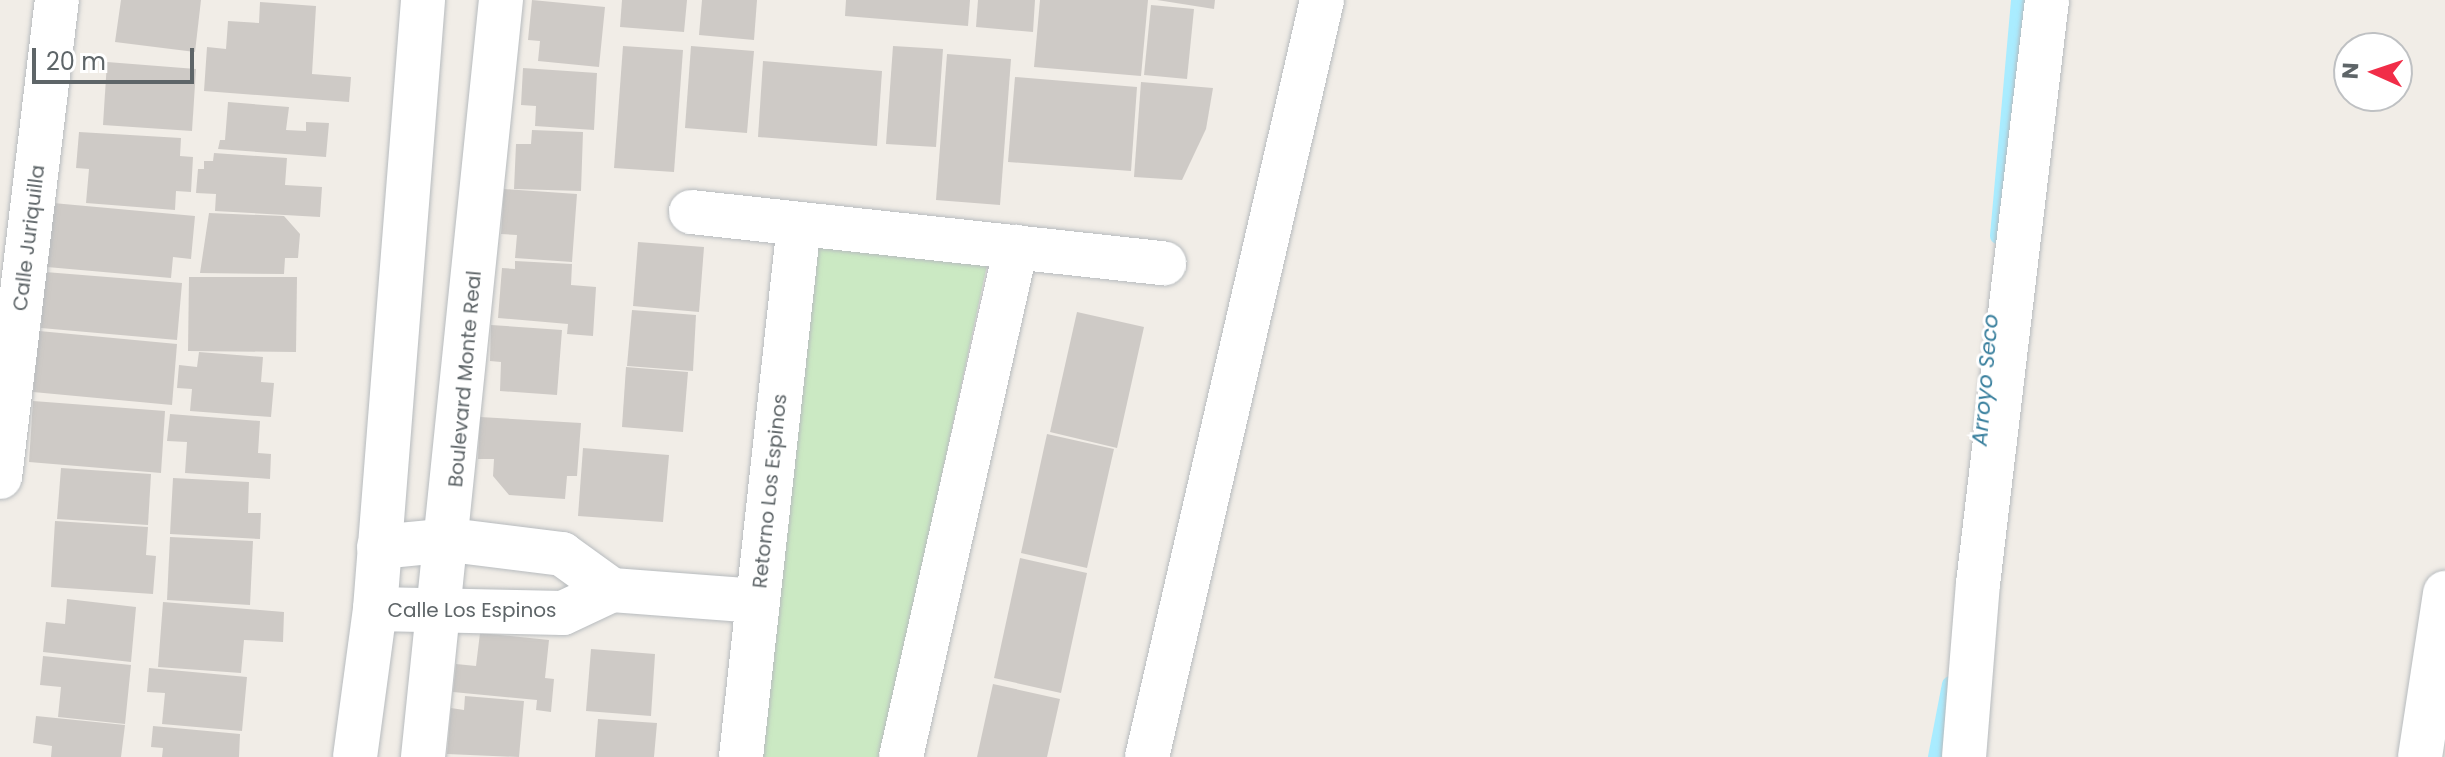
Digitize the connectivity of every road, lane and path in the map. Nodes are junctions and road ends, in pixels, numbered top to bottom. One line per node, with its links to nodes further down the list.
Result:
1 (57, 0): 10 (street, Calle Juriquilla)
2 (423, 0): 12 (street)
3 (501, 0): 11 (street, Boulevard Monte Real)
4 (1322, 0): 22 (street)
5 (2047, 0): 23 (street)
6 (691, 212): 7 (street)
7 (799, 224): 8 (street); 15 (street, Retorno Los Espinos)
8 (1016, 247): 9 (street); 21 (street)
9 (1164, 263)
10 (0, 477)
11 (450, 540): 12 (street); 13 (street); 17 (street, Boulevard Monte Real)
12 (379, 547): 16 (street)
13 (612, 590): 15 (street, Calle Los Espinos); 17 (street, Calle Los Espinos)
14 (2445, 593): 24 (street)
15 (758, 601): 20 (street, Retorno Los Espinos)
16 (375, 609): 17 (street, Calle Los Espinos); 18 (street)
17 (439, 614): 19 (street, Boulevard Monte Real)
18 (355, 757)
19 (423, 757)
20 (741, 757)
21 (901, 757)
22 (1147, 757)
23 (1964, 757)
24 (2420, 757)

